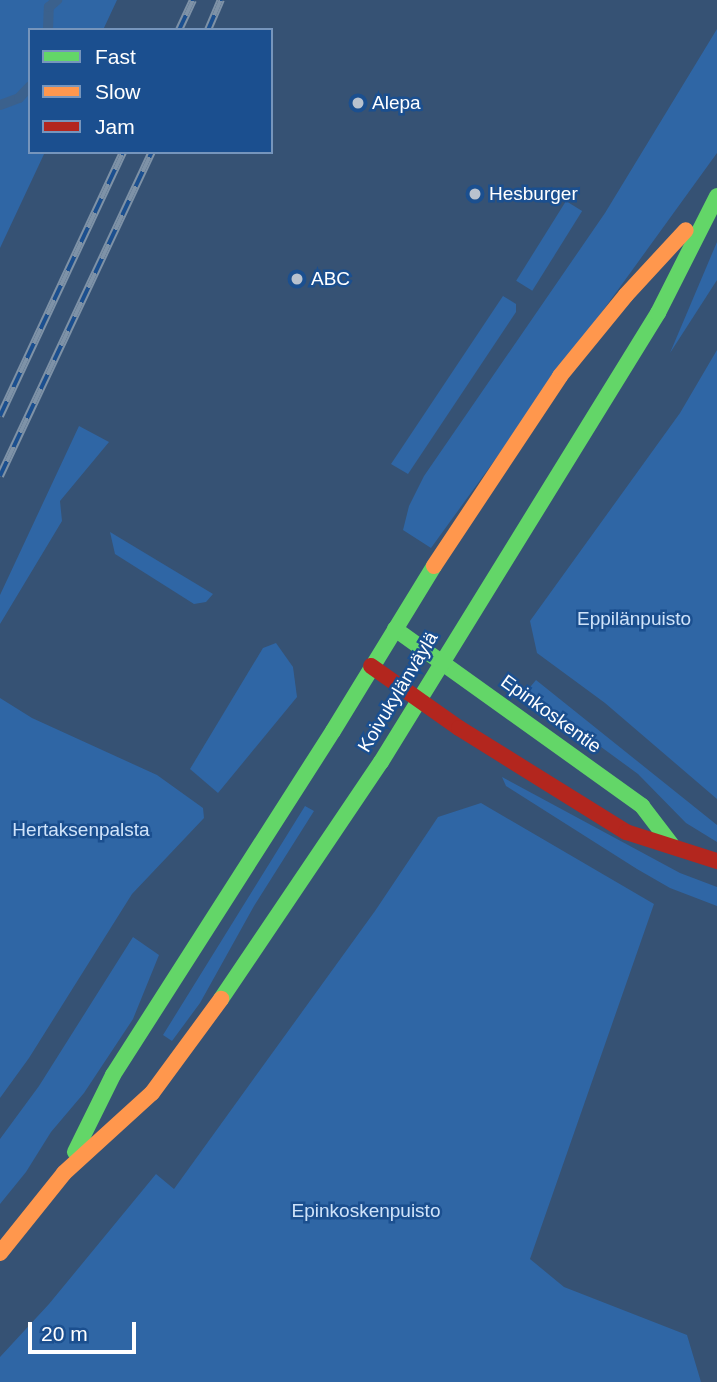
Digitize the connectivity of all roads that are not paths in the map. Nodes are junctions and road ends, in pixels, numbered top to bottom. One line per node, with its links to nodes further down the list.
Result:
1 (717, 196): 2 (main road, Koivukylänväylä); 3 (main road, Koivukylänväylä)
2 (395, 629): 3 (main road, Epinkoskentie); 4 (main road, Koivukylänväylä)
3 (442, 661): 5 (main road, Koivukylänväylä); 6 (main road, Epinkoskentie)
4 (372, 666): 5 (main road); 8 (main road, Koivukylänväylä)
5 (418, 700): 6 (main road); 8 (main road, Koivukylänväylä)
6 (671, 844): 7 (main road)
7 (717, 860)
8 (64, 1173): 9 (main road, Koivukylänväylä)
9 (0, 1253)

